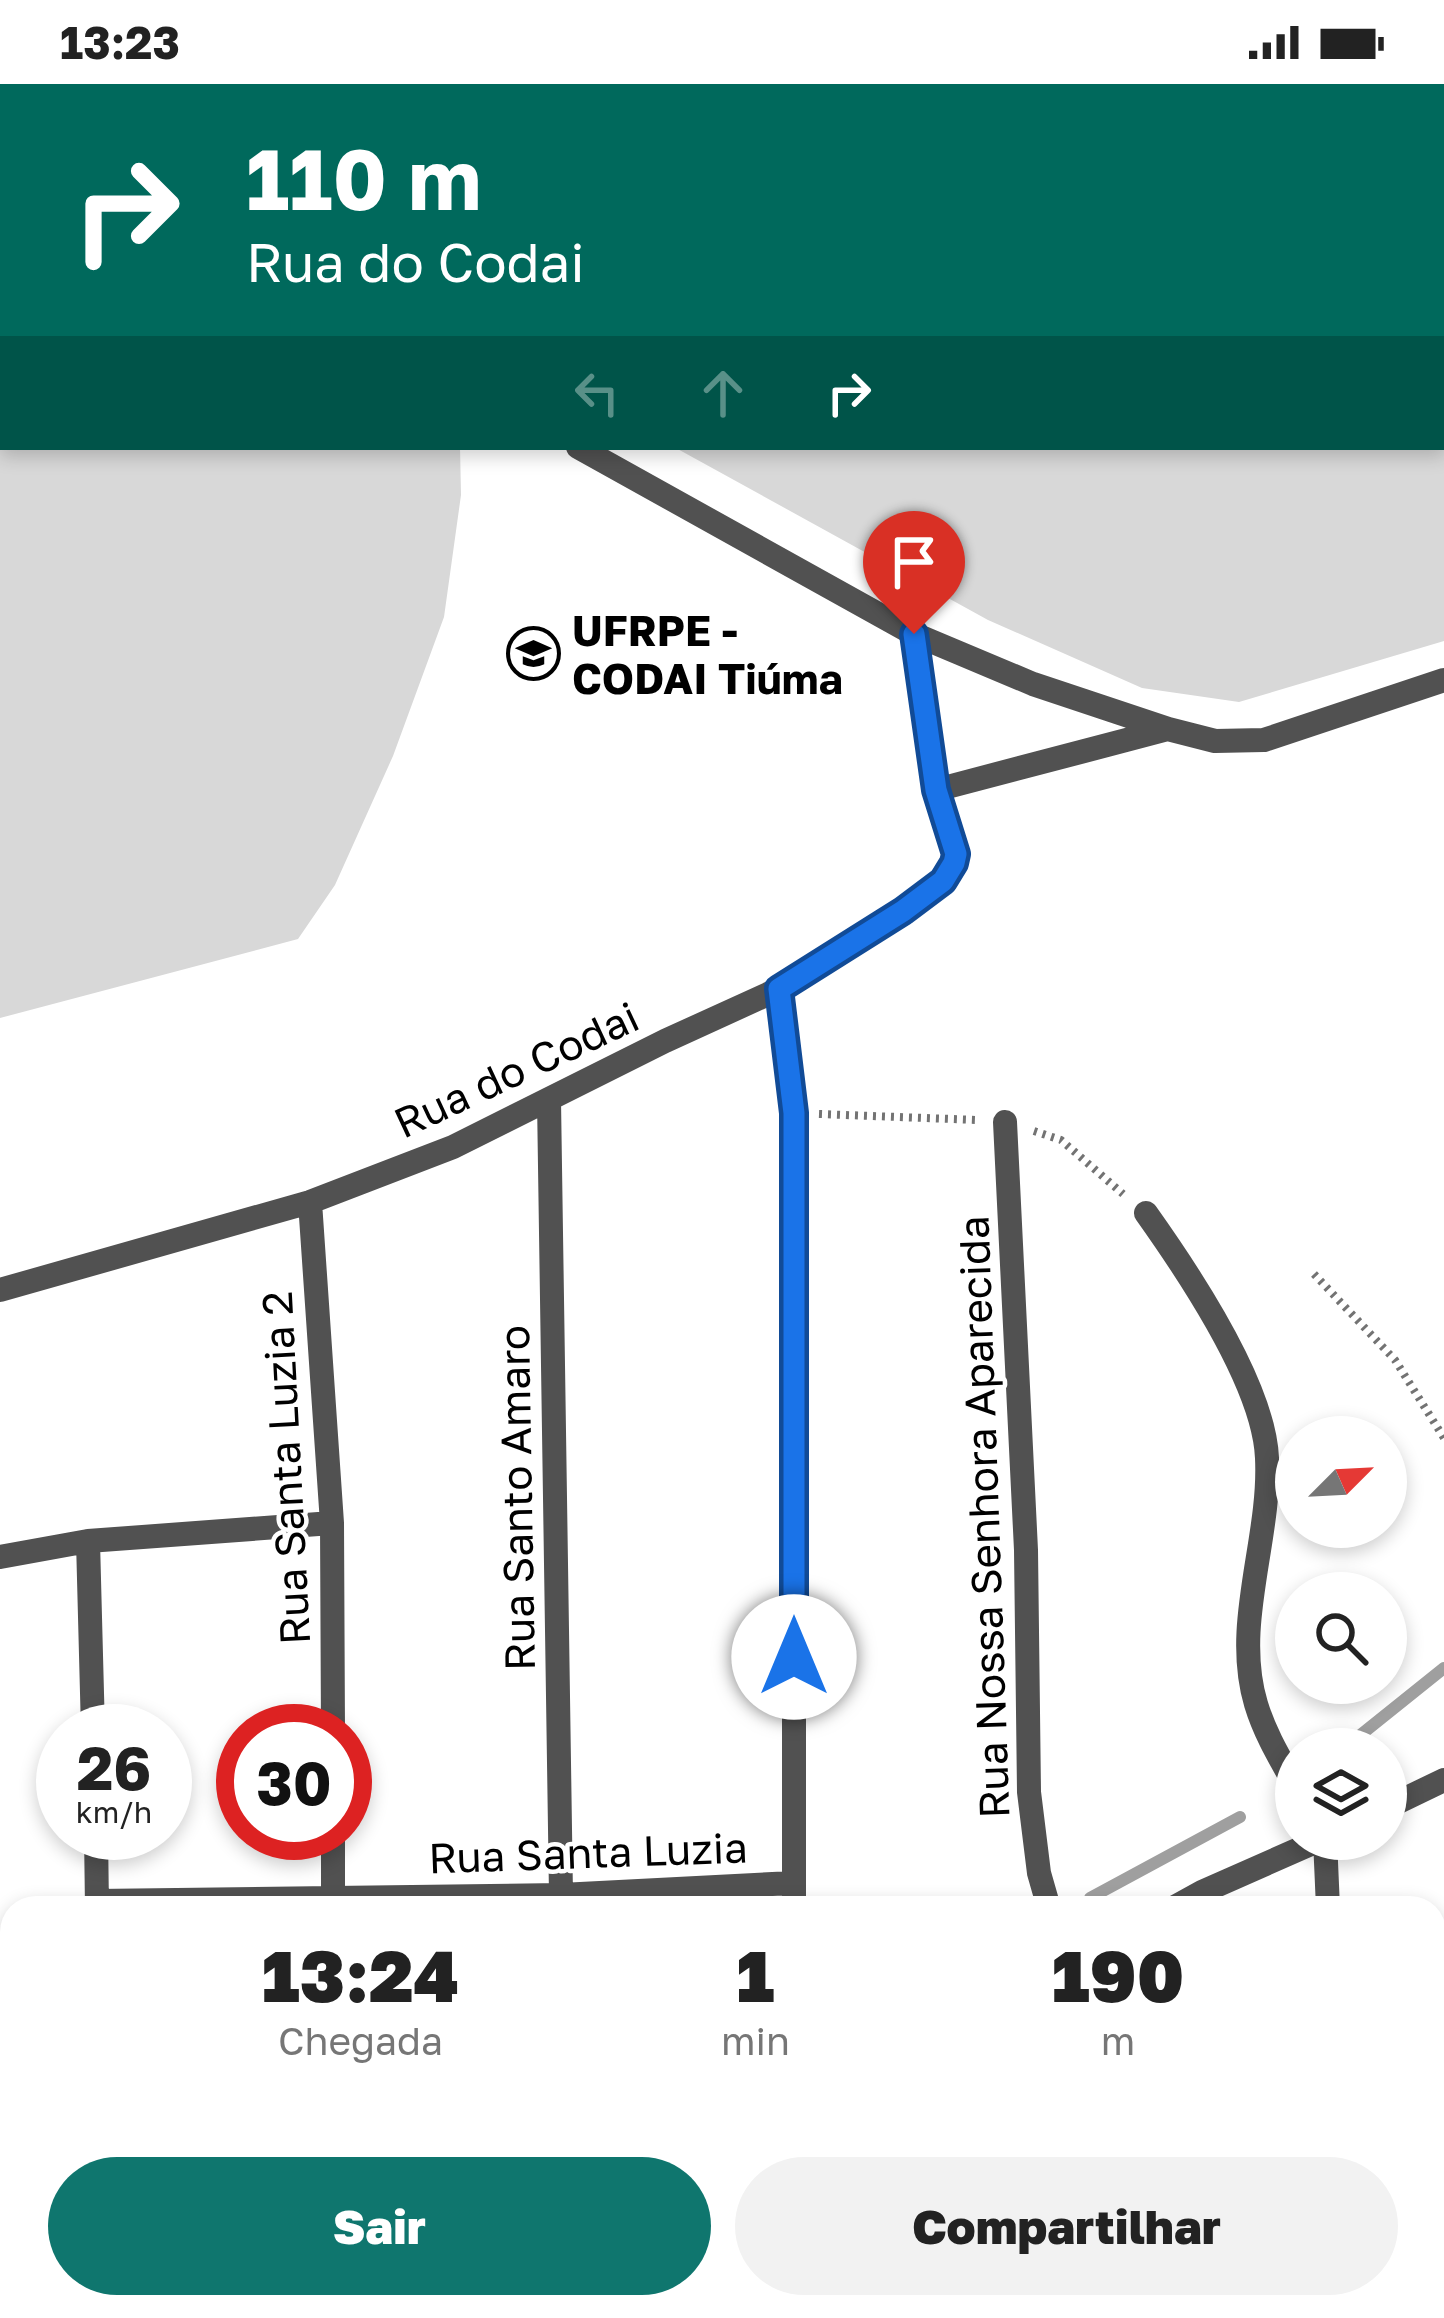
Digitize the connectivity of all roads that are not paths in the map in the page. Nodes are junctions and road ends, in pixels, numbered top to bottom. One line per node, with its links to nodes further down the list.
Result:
1 (583, 450): 2 (street)
2 (914, 634): 4 (street); 5 (street, Rua do Codai)
3 (1444, 680): 4 (street)
4 (1168, 729): 5 (street)
5 (936, 790): 6 (street, Rua do Codai)
6 (779, 989): 7 (street, Rua do Codai); 28 (street)
7 (549, 1100): 9 (street, Rua do Codai); 24 (street, Rua Santo Amaro)
8 (1005, 1122): 29 (street, Rua Nossa Senhora Aparecida)
9 (310, 1202): 11 (street, Rua do Codai); 12 (street, Rua Santa Luzia 2)
10 (1145, 1214): 17 (street)
11 (0, 1290)
12 (332, 1522): 13 (street); 16 (street, Rua Santa Luzia 2)
13 (88, 1541): 14 (street); 15 (street)
14 (0, 1557)
15 (92, 1704)
16 (333, 1704)
17 (1275, 1749)
18 (1444, 1780): 19 (street)
19 (1407, 1798)
20 (96, 1860): 25 (street)
21 (333, 1860): 26 (street)
22 (1275, 1860): 30 (street)
23 (1325, 1860): 31 (street)
24 (560, 1895): 27 (street, Rua Santa Luzia); 28 (street, Rua Santa Luzia)
25 (97, 1896)
26 (333, 1896)
27 (515, 1896)
28 (794, 1896)
29 (1046, 1896)
30 (1195, 1896)
31 (1327, 1896)

